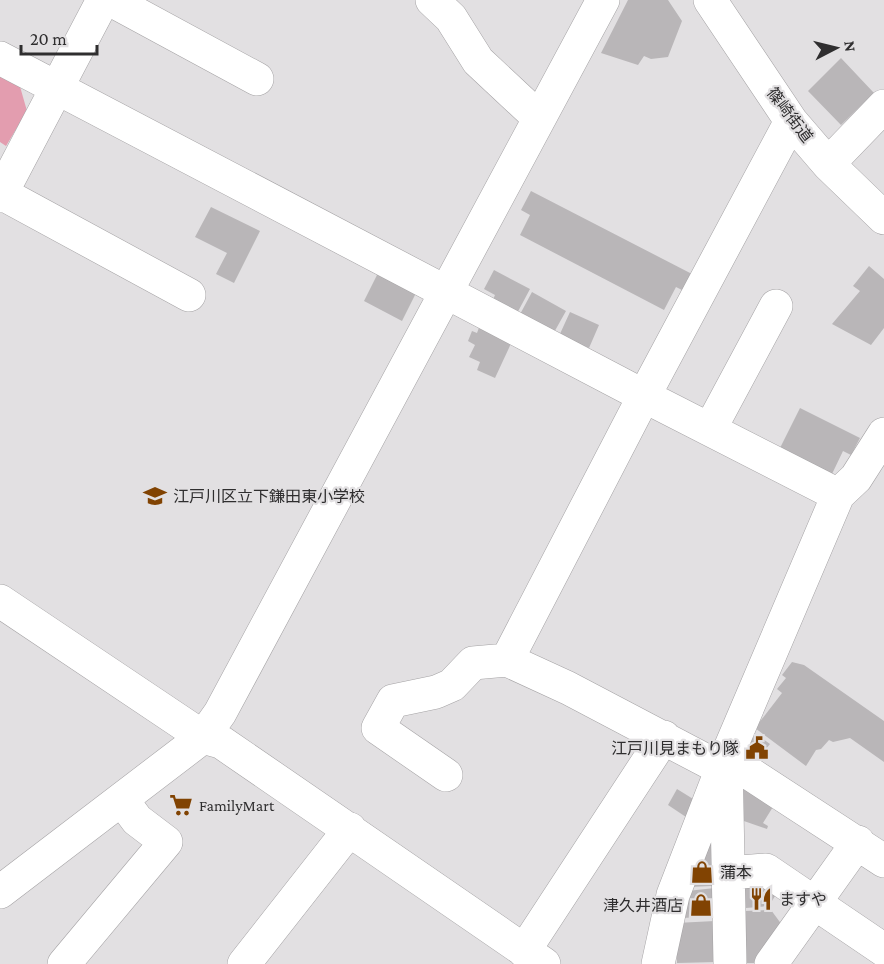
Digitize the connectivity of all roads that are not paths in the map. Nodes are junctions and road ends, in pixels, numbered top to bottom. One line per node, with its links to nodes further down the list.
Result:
1 (103, 0): 8 (street)
2 (111, 0): 7 (street)
3 (432, 0): 10 (street)
4 (603, 0): 10 (street)
5 (710, 0): 11 (street, 篠崎街道)
6 (0, 58): 8 (street)
7 (257, 79)
8 (56, 87): 13 (street); 15 (street)
9 (884, 106): 12 (street)
10 (539, 118): 15 (street)
11 (791, 121): 12 (street, 篠崎街道); 18 (street)
12 (828, 164): 14 (street, 篠崎街道)
13 (2, 189): 16 (street)
14 (884, 218)
15 (447, 292): 18 (street); 24 (street)
16 (189, 295)
17 (776, 306): 19 (street)
18 (644, 396): 19 (street); 23 (street)
19 (710, 429): 21 (street)
20 (884, 434): 21 (street)
21 (838, 495): 26 (street)
22 (0, 601): 24 (street)
23 (507, 660): 25 (street); 27 (street)
24 (203, 737): 28 (street); 29 (street)
25 (664, 737): 26 (street); 36 (street)
26 (724, 764): 30 (street); 32 (street); 40 (street)
27 (446, 775)
28 (122, 801): 33 (street); 38 (street)
29 (350, 829): 36 (street); 39 (street)
30 (858, 842): 31 (street); 34 (street)
31 (884, 861)
32 (728, 873): 34 (street); 41 (street)
33 (0, 892)
34 (814, 904): 35 (street); 37 (street)
35 (884, 950)
36 (534, 957)
37 (776, 963)
38 (64, 964)
39 (244, 964)
40 (658, 964)
41 (730, 964)

